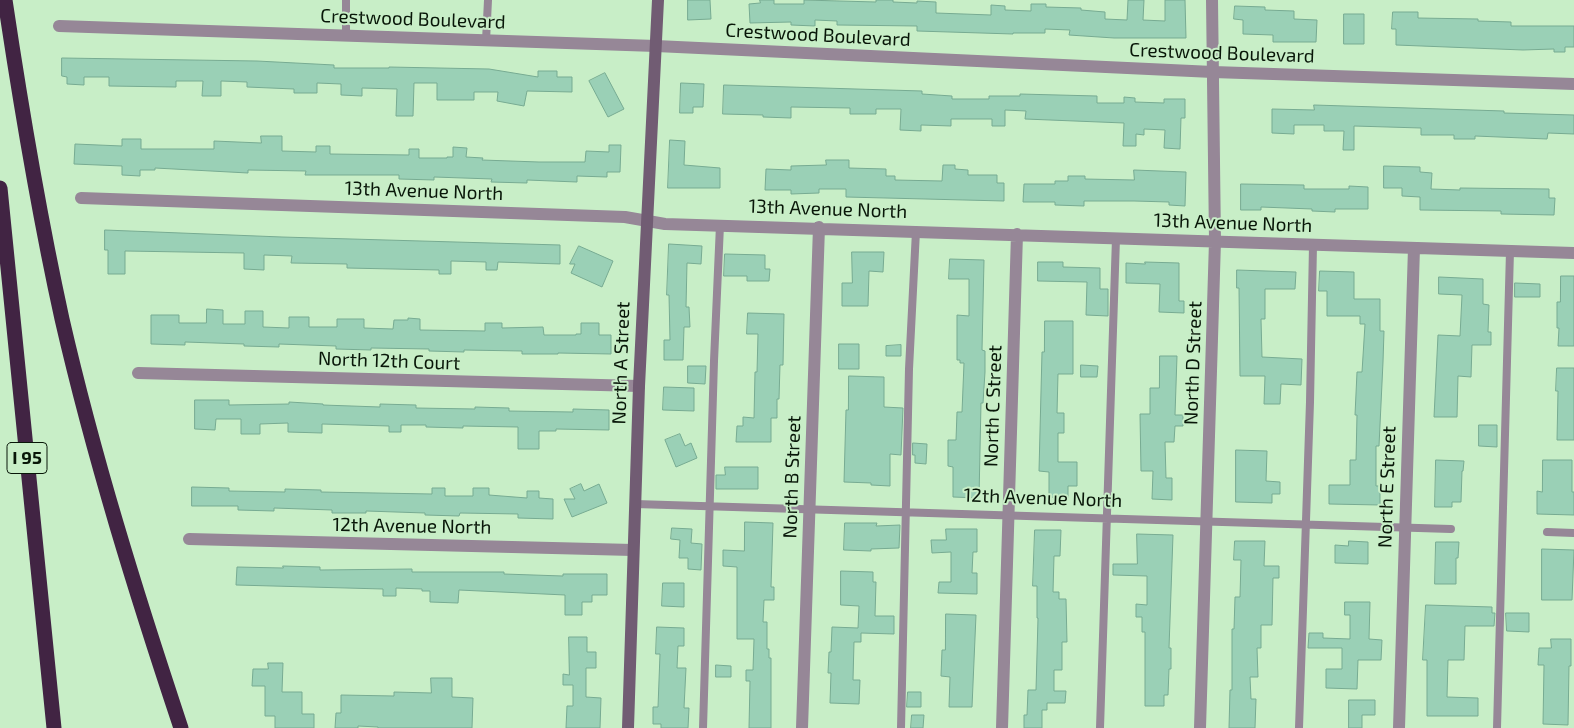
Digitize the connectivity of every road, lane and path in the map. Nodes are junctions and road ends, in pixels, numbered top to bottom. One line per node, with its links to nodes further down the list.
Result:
1 (6, 0): 42 (highway)
2 (346, 0): 7 (lane)
3 (488, 0): 8 (lane)
4 (658, 0): 9 (street, North A Street)
5 (1212, 0): 10 (street, North D Street)
6 (59, 26): 7 (street, Crestwood Boulevard)
7 (346, 36): 8 (street, Crestwood Boulevard)
8 (486, 41): 9 (street, Crestwood Boulevard)
9 (656, 46): 10 (street, Crestwood Boulevard); 14 (street, North A Street)
10 (1213, 72): 11 (street, Crestwood Boulevard); 20 (street, North D Street)
11 (1574, 84)
12 (0, 188): 41 (highway, I 95)
13 (81, 198): 14 (street, 13th Avenue North)
14 (647, 222): 15 (street, 13th Avenue North); 26 (street, North A Street)
15 (720, 225): 16 (street, 13th Avenue North); 28 (lane)
16 (819, 228): 17 (street, 13th Avenue North); 29 (street, North B Street)
17 (916, 231): 18 (street, 13th Avenue North); 30 (lane)
18 (1017, 234): 19 (street, 13th Avenue North); 31 (street, North C Street)
19 (1116, 238): 20 (street, 13th Avenue North); 32 (lane)
20 (1215, 241): 21 (street, 13th Avenue North); 33 (street, North D Street)
21 (1313, 245): 22 (street, 13th Avenue North); 34 (lane)
22 (1414, 248): 23 (street, 13th Avenue North); 35 (street, North E Street)
23 (1510, 251): 24 (street, 13th Avenue North); 52 (lane)
24 (1574, 254)
25 (138, 373): 26 (street, North 12th Court)
26 (638, 386): 27 (street, North A Street)
27 (635, 504): 28 (lane, 12th Avenue North); 40 (street, North A Street)
28 (710, 506): 29 (lane, 12th Avenue North); 44 (lane)
29 (810, 509): 30 (lane, 12th Avenue North); 45 (street, North B Street)
30 (906, 512): 31 (lane, 12th Avenue North); 46 (lane)
31 (1008, 515): 32 (lane, 12th Avenue North); 47 (street, North C Street)
32 (1107, 518): 33 (lane, 12th Avenue North); 48 (lane)
33 (1207, 521): 34 (lane, 12th Avenue North); 49 (street, North D Street)
34 (1305, 525): 35 (lane, 12th Avenue North); 50 (lane)
35 (1405, 528): 36 (lane, 12th Avenue North); 51 (street, North E Street)
36 (1450, 529)
37 (1547, 532): 38 (lane)
38 (1574, 533)
39 (189, 538): 40 (street, 12th Avenue North)
40 (634, 550): 43 (street, North A Street)
41 (54, 728)
42 (181, 728)
43 (628, 728)
44 (703, 728)
45 (802, 728)
46 (901, 728)
47 (1002, 728)
48 (1100, 728)
49 (1200, 728)
50 (1299, 728)
51 (1399, 728)
52 (1497, 728)

